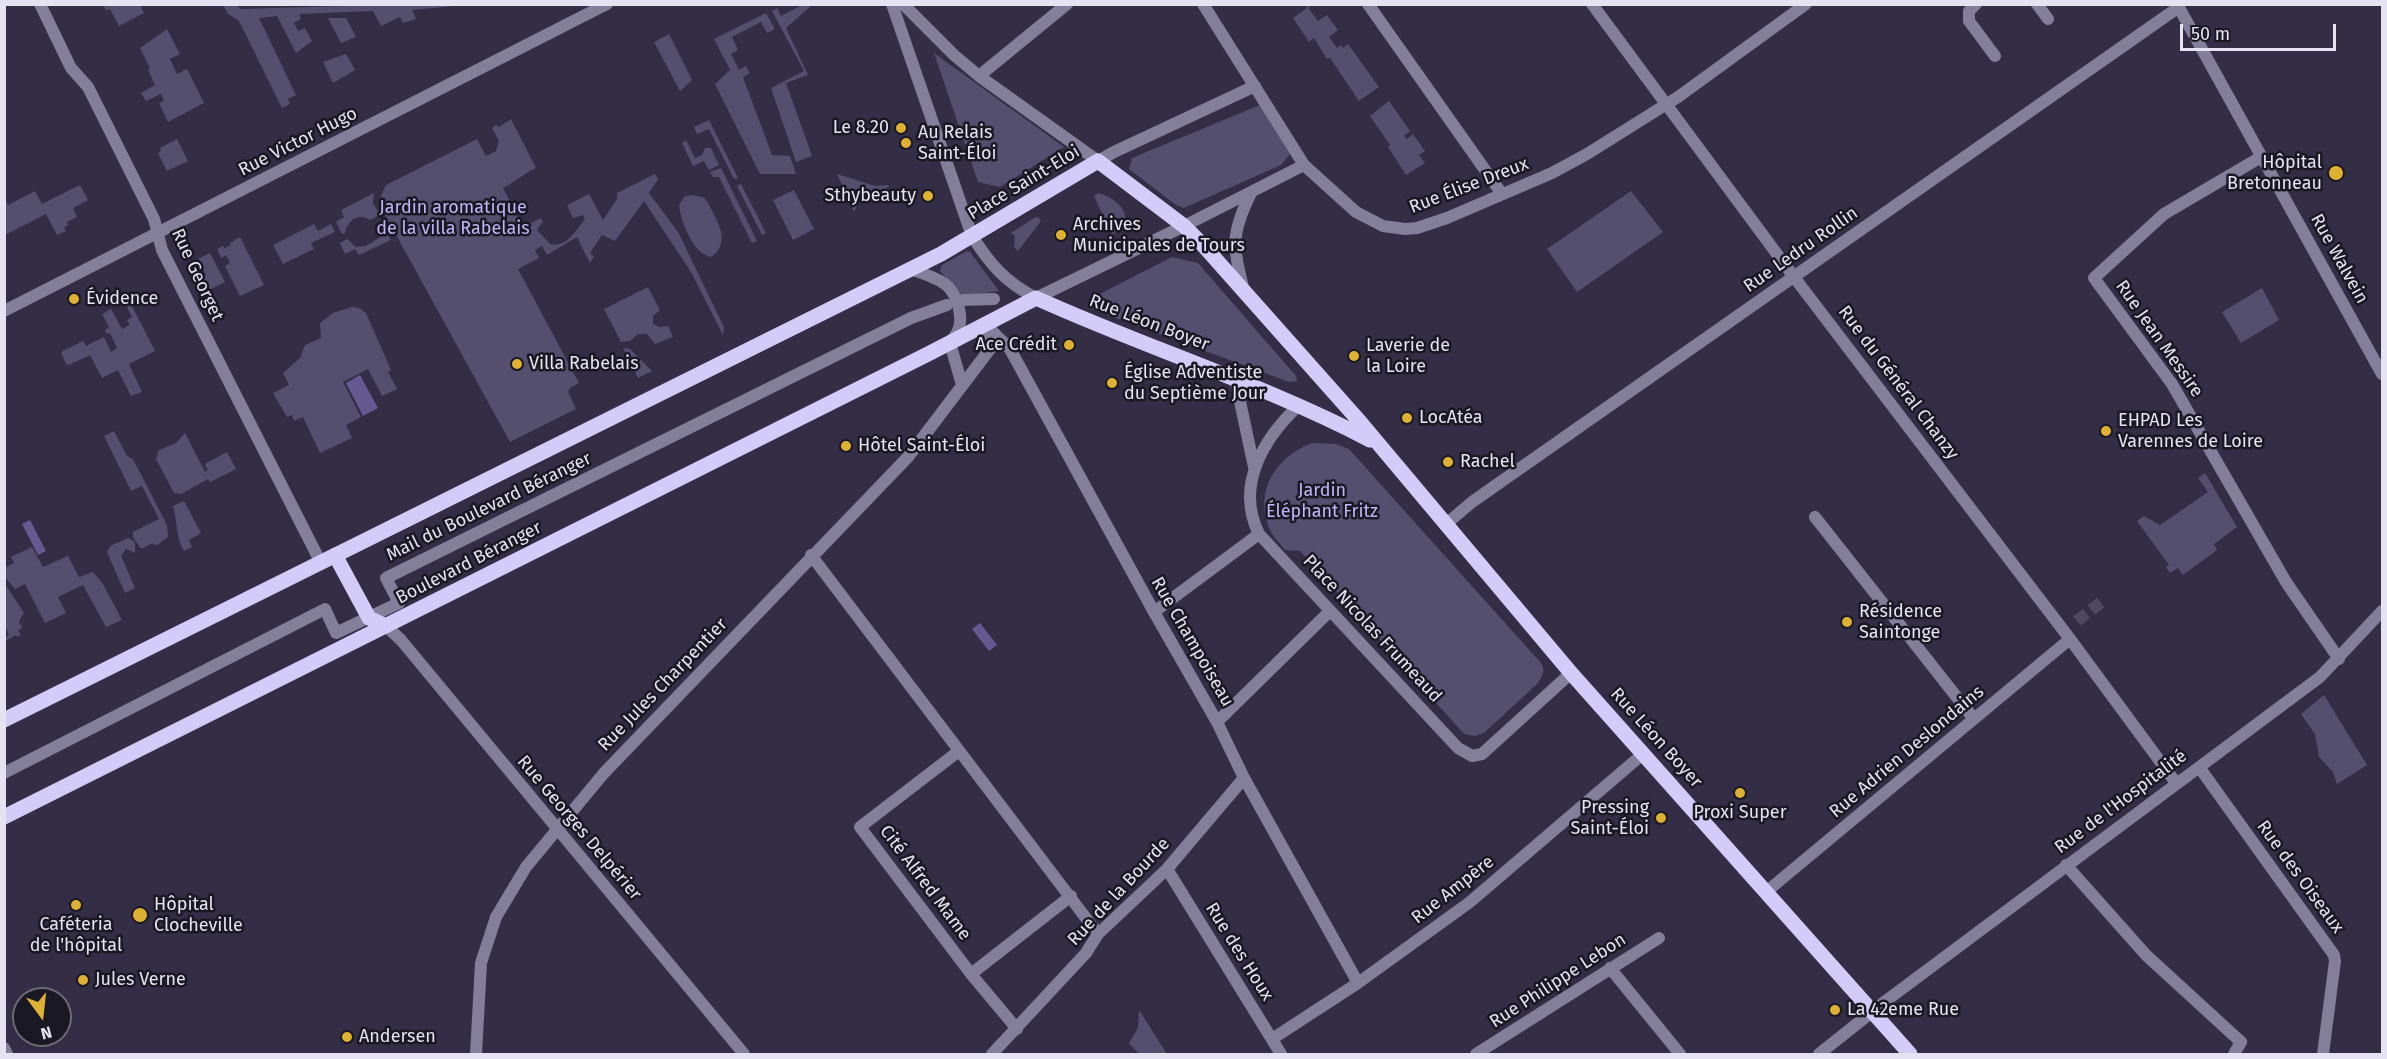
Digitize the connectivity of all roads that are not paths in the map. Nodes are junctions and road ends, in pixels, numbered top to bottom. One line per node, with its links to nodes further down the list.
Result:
1 (40, 4): 24 (street, Rue Georget)
2 (607, 4): 24 (street, Rue Victor Hugo)
3 (892, 4): 25 (street)
4 (903, 4): 15 (street, Place Saint-Eloi)
5 (1067, 4): 15 (street)
6 (1203, 4): 16 (street, Rue Élise Dreux)
7 (1368, 4): 22 (street)
8 (1592, 4): 17 (street, Rue du Général Chanzy)
9 (1806, 4): 17 (street, Rue Élise Dreux)
10 (1976, 4): 14 (street)
11 (2037, 4): 13 (street)
12 (2178, 6): 18 (street, Rue Walvein); 27 (street, Rue Ledru Rollin)
13 (2048, 19)
14 (1995, 56)
15 (979, 76): 19 (street, Place Saint-Eloi)
16 (1255, 86): 19 (street); 20 (street, Rue Élise Dreux)
17 (1667, 105): 22 (street, Rue Élise Dreux); 27 (street, Rue du Général Chanzy)
18 (2261, 157): 36 (street, Rue Walvein); 53 (street, Rue Jean Messire)
19 (1098, 161): 23 (main road, Place Saint-Eloi); 25 (main road, Place Saint-Eloi)
20 (1304, 165): 21 (street); 22 (street, Rue Élise Dreux)
21 (1251, 194): 23 (street); 28 (street)
22 (1502, 194)
23 (1184, 226): 28 (main road, Rue Léon Boyer); 29 (street)
24 (158, 233): 33 (street, Rue Victor Hugo); 46 (street, Rue Georget)
25 (972, 236): 26 (main road); 29 (street, Place Saint-Eloi)
26 (910, 269): 35 (street); 46 (main road)
27 (1794, 277): 43 (street, Rue Ledru Rollin); 52 (street, Rue du Général Chanzy)
28 (1244, 292): 40 (main road, Rue Léon Boyer)
29 (1036, 298): 34 (main road, Boulevard Béranger); 37 (main road, Rue Léon Boyer)
30 (994, 299): 31 (street)
31 (963, 300)
32 (947, 305): 50 (street, Mail du Boulevard Béranger)
33 (4, 311)
34 (986, 325): 35 (main road, Boulevard Béranger); 38 (street, Rue Jules Charpentier); 49 (street, Rue Champoiseau)
35 (950, 343): 38 (street); 51 (main road, Boulevard Béranger)
36 (2382, 374)
37 (1235, 378): 39 (main road, Rue Léon Boyer); 41 (street)
38 (962, 385): 45 (street, Rue Jules Charpentier)
39 (1299, 405): 40 (main road, Rue Léon Boyer); 41 (street, Place Nicolas Frumeaud)
40 (1378, 444): 43 (main road, Rue Léon Boyer)
41 (1254, 467): 44 (street, Place Nicolas Frumeaud)
42 (1815, 517): 55 (street)
43 (1445, 525): 54 (main road, Rue Léon Boyer)
44 (1259, 534): 47 (street, Place Nicolas Frumeaud); 49 (street)
45 (811, 555): 58 (street); 65 (street, Rue Jules Charpentier)
46 (328, 559): 50 (main road); 56 (main road)
47 (1330, 611): 54 (street, Place Nicolas Frumeaud); 57 (street)
48 (2382, 611): 53 (street, Rue de l'Hospitalité)
49 (1154, 612): 57 (street, Rue Champoiseau)
50 (369, 618): 51 (main road); 61 (street, Mail du Boulevard Béranger)
51 (386, 626): 64 (main road, Boulevard Béranger); 65 (street, Rue Georges Delpérier)
52 (2070, 639): 55 (street, Rue Adrien Deslondains); 63 (street, Rue du Général Chanzy)
53 (2339, 659): 60 (street, Rue de l'Hospitalité)
54 (1571, 673): 59 (main road, Rue Léon Boyer)
55 (1974, 719): 68 (street, Rue Adrien Deslondains)
56 (4, 720)
57 (1217, 722): 62 (street, Rue Champoiseau)
58 (959, 751): 69 (street); 73 (street, Cité Alfred Mame)
59 (1644, 753): 68 (main road, Rue Léon Boyer); 74 (street, Rue Ampère)
60 (2199, 766): 63 (street, Rue de l'Hospitalité); 89 (street, Rue des Oiseaux)
61 (4, 773)
62 (1244, 778): 67 (street, Rue de la Bourde); 74 (street, Rue Champoiseau)
63 (2176, 783): 66 (street, Rue de l'Hospitalité)
64 (4, 817)
65 (557, 829): 80 (street, Rue Jules Charpentier); 81 (street, Rue Georges Delpérier)
66 (2066, 866): 75 (street, Rue de l'Hospitalité); 88 (street)
67 (1167, 869): 70 (street, Rue de la Bourde); 77 (street, Rue des Houx)
68 (1766, 892): 75 (main road, Rue Léon Boyer)
69 (1071, 896): 70 (street); 73 (street)
70 (1098, 934): 76 (street, Rue de la Bourde)
71 (1659, 938): 72 (street, Rue Philippe Lebon)
72 (1610, 968): 84 (street, Rue Philippe Lebon); 85 (street)
73 (971, 974): 76 (street, Cité Alfred Mame)
74 (1358, 982): 77 (street, Rue Ampère)
75 (1872, 1012): 86 (street, Rue de l'Hospitalité); 87 (main road, Rue Léon Boyer)
76 (1017, 1029): 82 (street, Rue de la Bourde)
77 (1272, 1039): 83 (street, Rue des Houx)
78 (4, 1048): 79 (street)
79 (7, 1054)
80 (476, 1054)
81 (744, 1054)
82 (992, 1054)
83 (1281, 1054)
84 (1476, 1054)
85 (1680, 1054)
86 (1819, 1054)
87 (1910, 1054)
88 (2234, 1054)
89 (2322, 1054)

